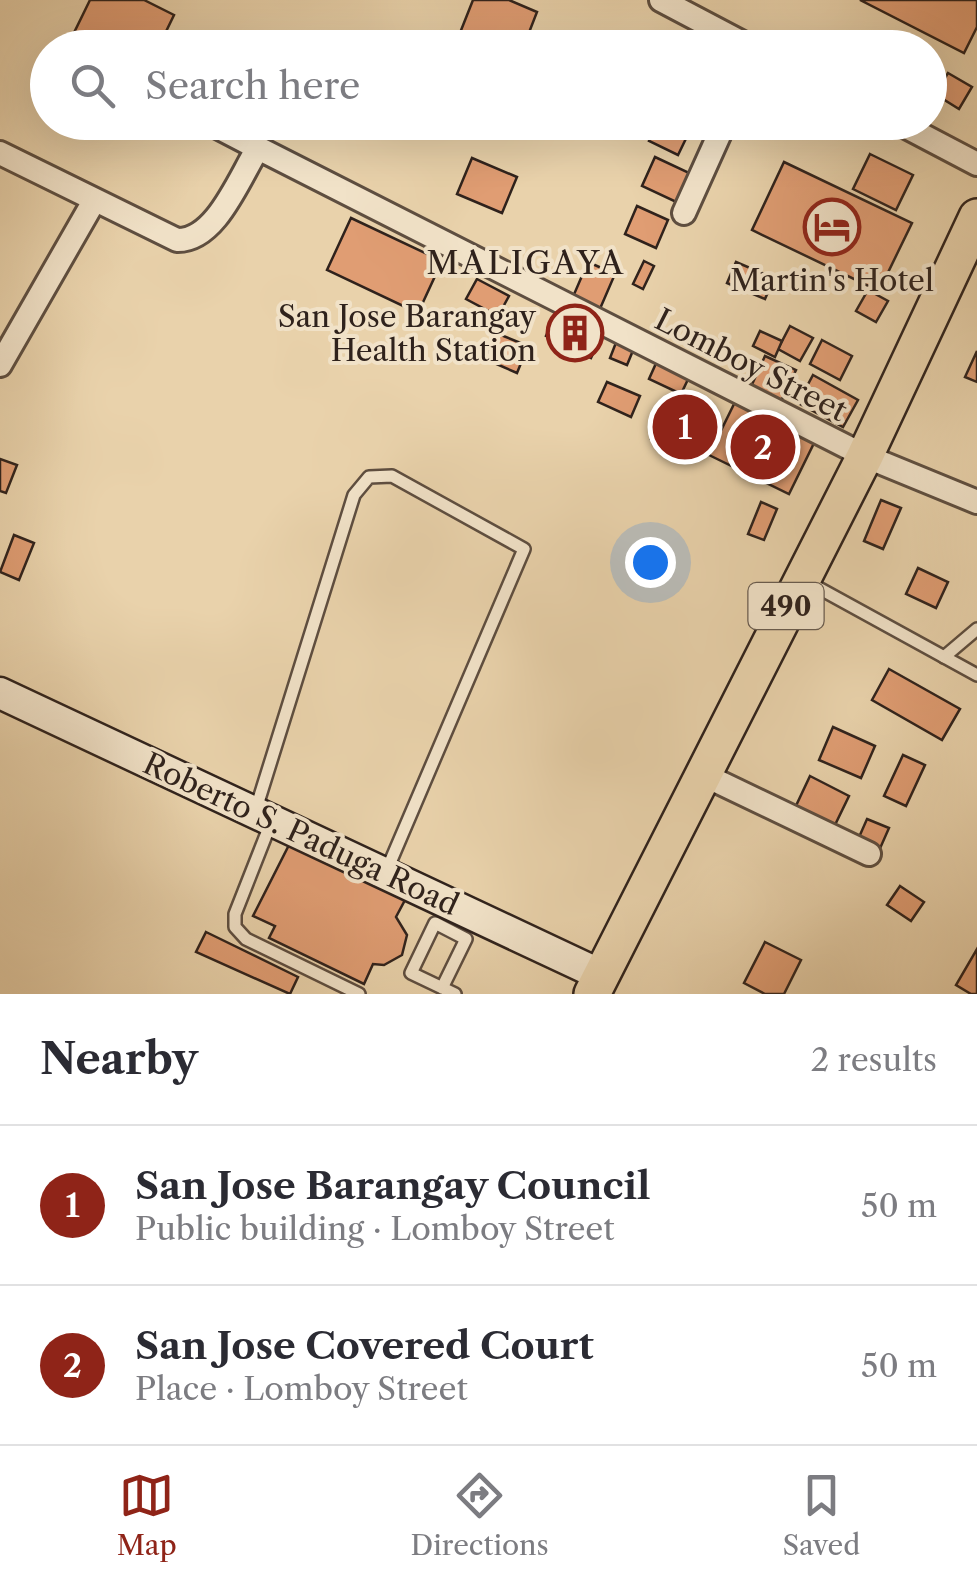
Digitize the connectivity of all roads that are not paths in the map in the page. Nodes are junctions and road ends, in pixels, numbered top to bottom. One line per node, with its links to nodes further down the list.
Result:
1 (661, 0): 2 (street)
2 (718, 30)
3 (243, 140): 6 (street, Lomboy Street)
4 (717, 140): 10 (street)
5 (931, 140): 8 (street)
6 (258, 148): 9 (street); 13 (street, Lomboy Street)
7 (0, 153): 9 (street)
8 (977, 164)
9 (94, 201): 12 (street)
10 (684, 213)
11 (977, 217): 13 (main road, 490)
12 (0, 365)
13 (864, 456): 14 (street, Lomboy Street); 15 (main road, 490)
14 (977, 502)
15 (800, 578): 17 (lane); 20 (main road, 490)
16 (977, 629): 17 (lane)
17 (944, 657): 18 (lane)
18 (977, 675)
19 (0, 693): 21 (street, Roberto S. Paduga Road)
20 (702, 774): 22 (street); 24 (main road, 490)
21 (264, 816): 23 (street, Roberto S. Paduga Road); 23 (lane); 26 (lane)
22 (869, 854)
23 (386, 874): 24 (street, Roberto S. Paduga Road)
24 (597, 984)
25 (442, 988): 25 (lane); 27 (lane)
26 (359, 994)
27 (455, 994)

